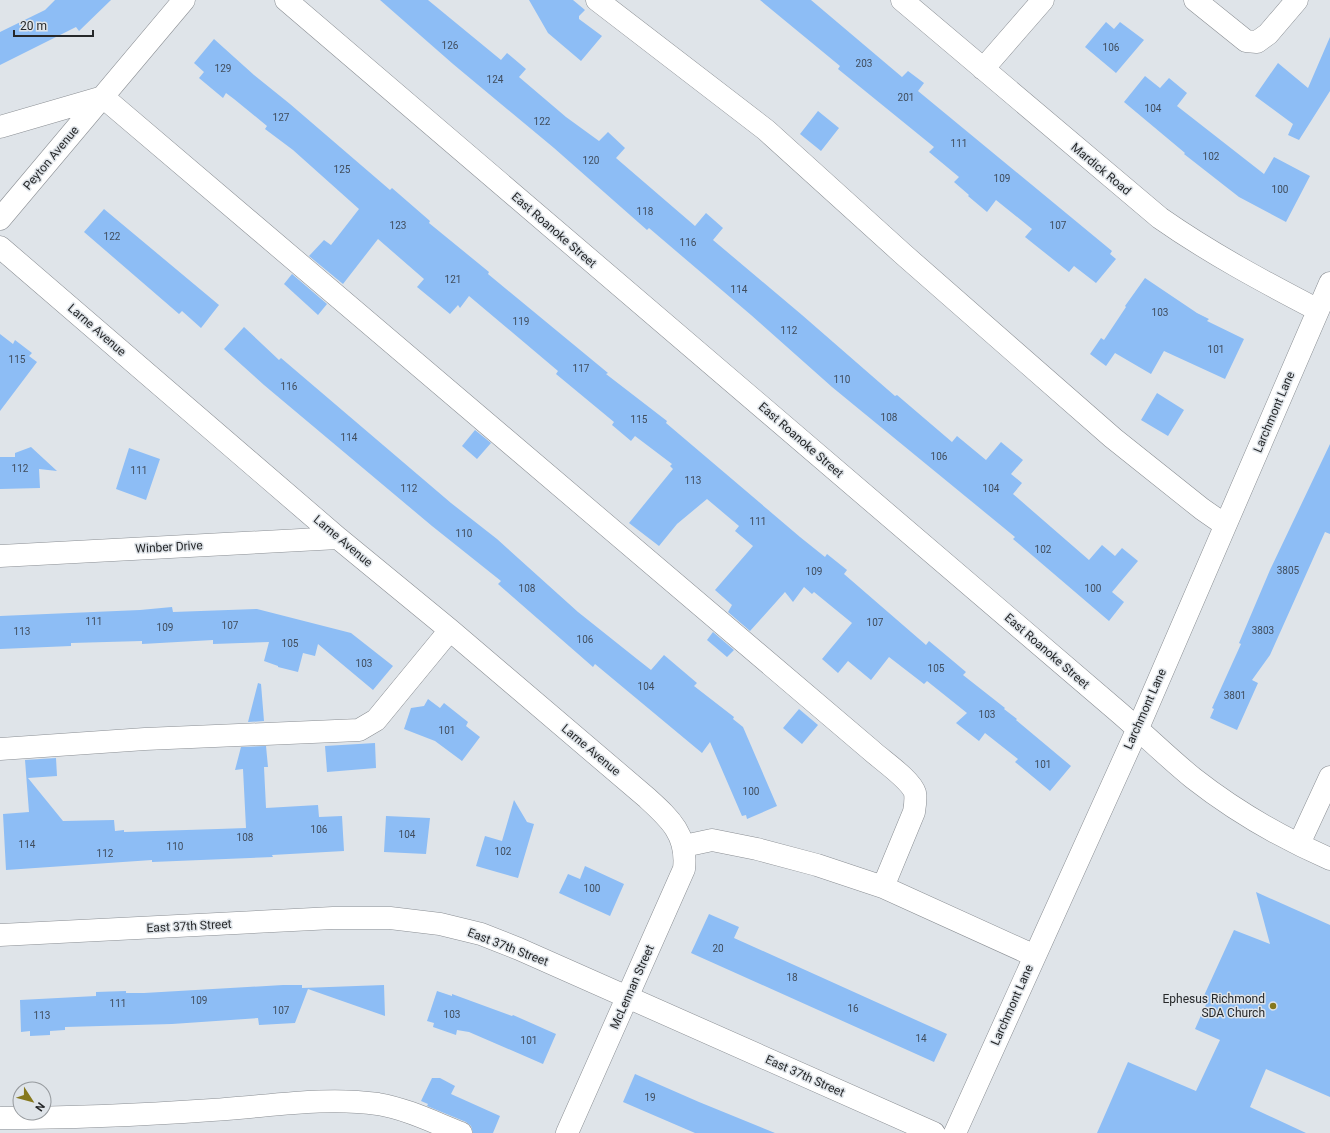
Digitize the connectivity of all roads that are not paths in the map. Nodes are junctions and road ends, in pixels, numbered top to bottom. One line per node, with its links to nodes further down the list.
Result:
1 (184, 0): 9 (street, Peyton Avenue)
2 (286, 0): 19 (street, East Roanoke Street)
3 (596, 0): 15 (street)
4 (902, 0): 8 (street, Mardick Road)
5 (1043, 0): 8 (street)
6 (1195, 0): 7 (street)
7 (1297, 0)
8 (983, 69): 14 (street, Mardick Road)
9 (103, 97): 10 (street, Peyton Avenue); 11 (street, Peyton Avenue); 25 (street)
10 (0, 127)
11 (0, 219)
12 (0, 247): 16 (street, Larne Avenue)
13 (1330, 283): 14 (street, Larchmont Lane)
14 (1318, 310): 15 (street, Larchmont Lane)
15 (1224, 525): 19 (street, Larchmont Lane)
16 (338, 538): 17 (street, Winber Drive); 18 (street, Larne Avenue)
17 (0, 556)
18 (450, 630): 20 (street); 22 (street, Larne Avenue)
19 (1138, 728): 23 (street, East Roanoke Street); 27 (street, Larchmont Lane)
20 (0, 749)
21 (1330, 777): 23 (street)
22 (682, 842): 25 (street); 28 (street, McLennan Street)
23 (1299, 844): 24 (street, East Roanoke Street)
24 (1330, 859)
25 (883, 887): 27 (street)
26 (0, 936): 28 (street, East 37th Street)
27 (1035, 956): 33 (street, Larchmont Lane)
28 (628, 997): 31 (street, McLennan Street); 32 (street, East 37th Street)
29 (0, 1118): 30 (street)
30 (460, 1133)
31 (567, 1133)
32 (934, 1133)
33 (955, 1133)

